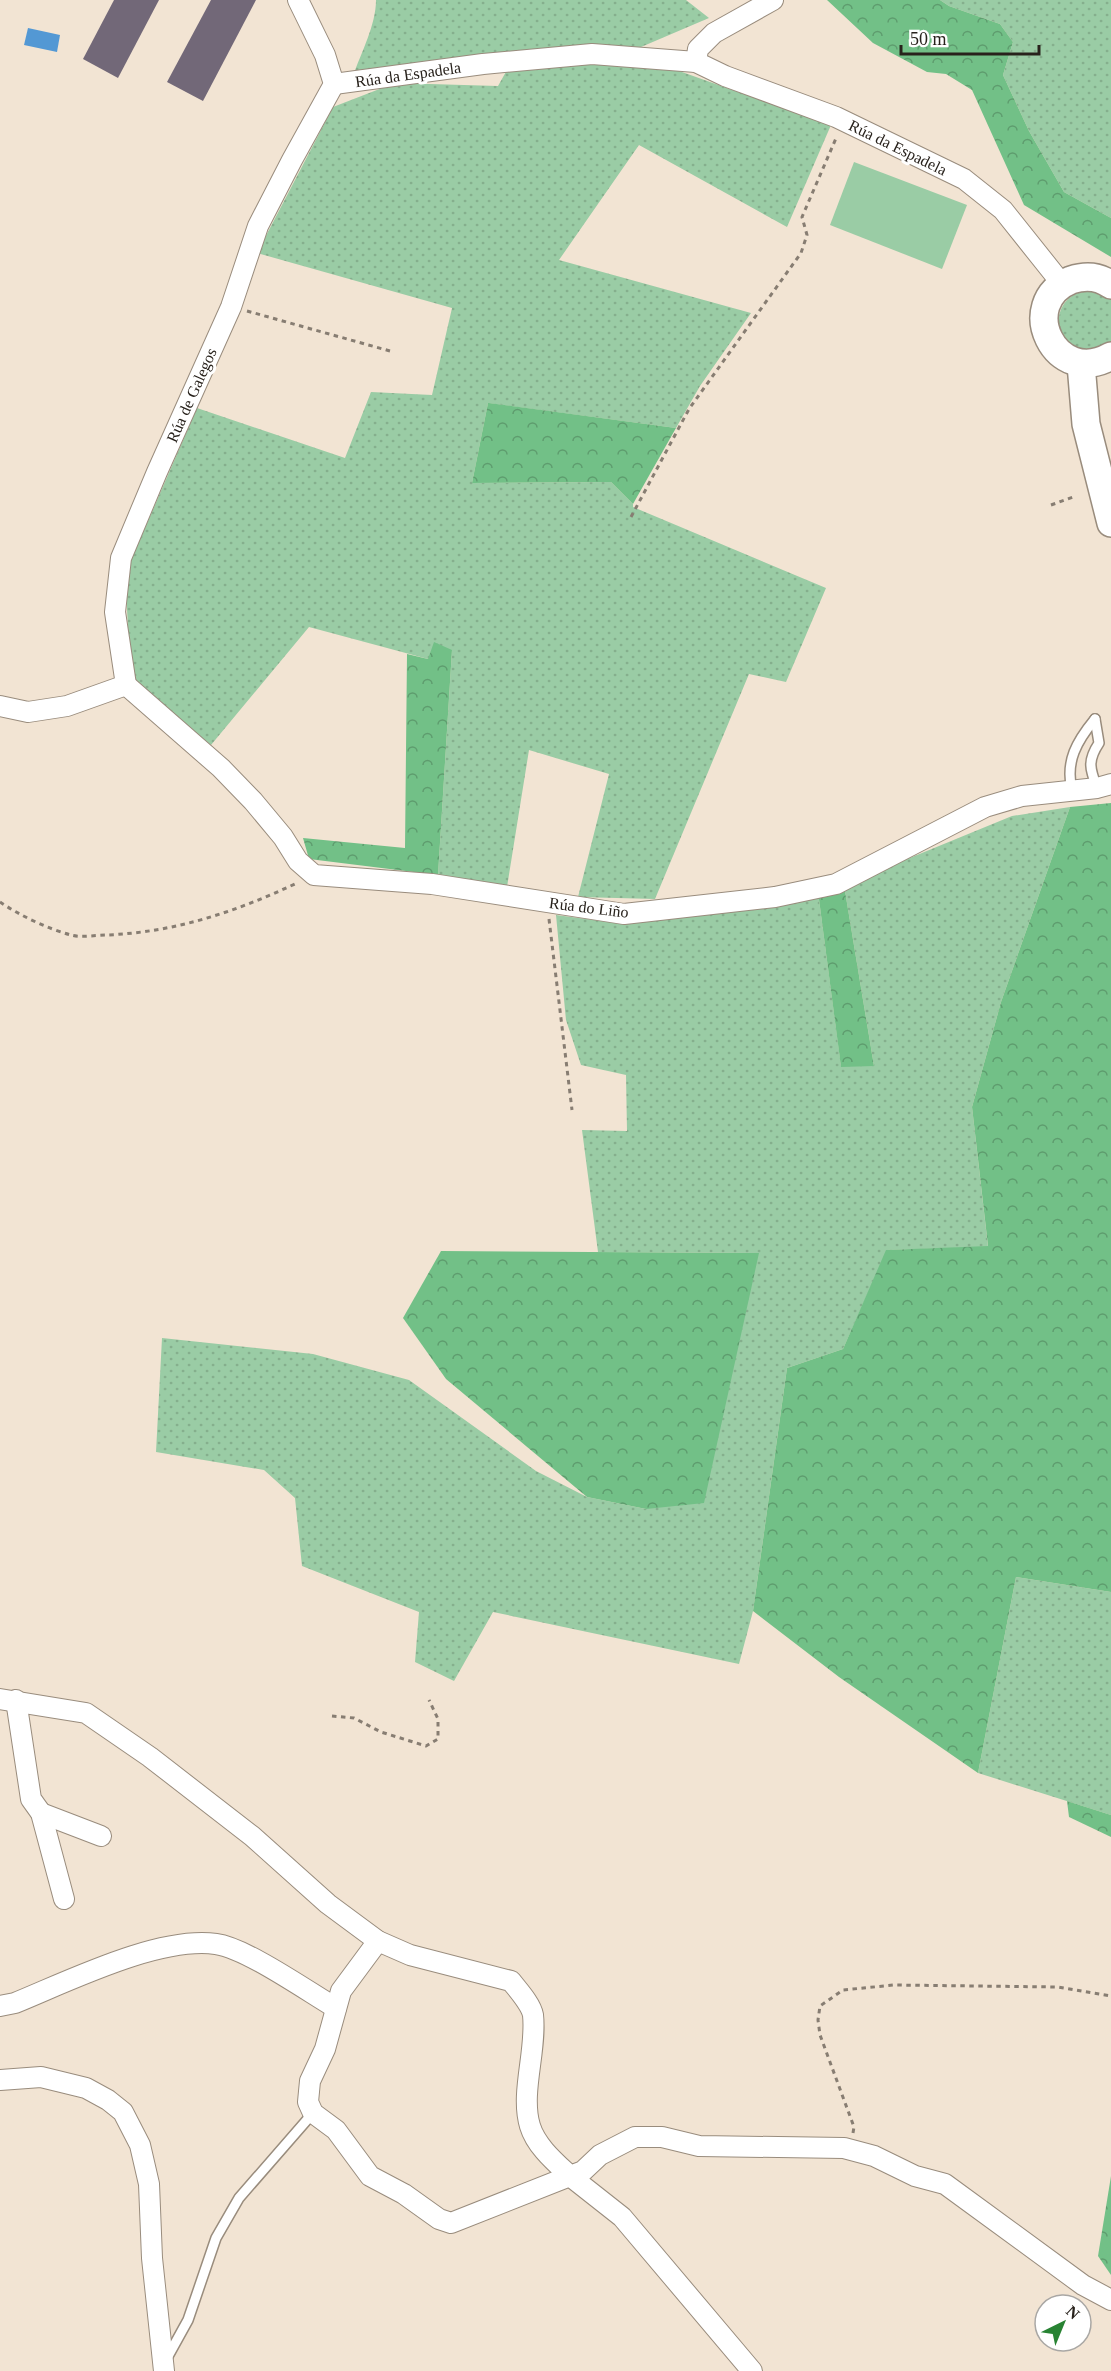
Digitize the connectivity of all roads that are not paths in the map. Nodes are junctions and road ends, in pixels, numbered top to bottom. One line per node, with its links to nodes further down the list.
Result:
1 (298, 0): 4 (street)
2 (772, 0): 3 (street)
3 (696, 62): 4 (street, Rúa da Espadela); 5 (street, Rúa da Espadela)
4 (334, 84): 10 (street, Rúa de Galegos)
5 (1062, 284): 6 (street); 8 (street)
6 (1111, 285)
7 (1111, 356): 8 (street)
8 (1081, 364): 9 (street)
9 (1111, 523)
10 (126, 685): 11 (street); 13 (street, Rúa do Liño)
11 (0, 706)
12 (1104, 786): 13 (street, Rúa do Liño); 13 (lane)
13 (1072, 790)
14 (8, 1700): 15 (street); 18 (street)
15 (41, 1813): 16 (street); 17 (street)
16 (101, 1836)
17 (64, 1899)
18 (378, 1941): 20 (street); 23 (street)
19 (0, 2006): 20 (street)
20 (336, 2008): 22 (street)
21 (0, 2080): 25 (street)
22 (314, 2113): 23 (street); 25 (lane)
23 (570, 2176): 24 (street); 26 (street)
24 (1111, 2300)
25 (163, 2368)
26 (752, 2371)

